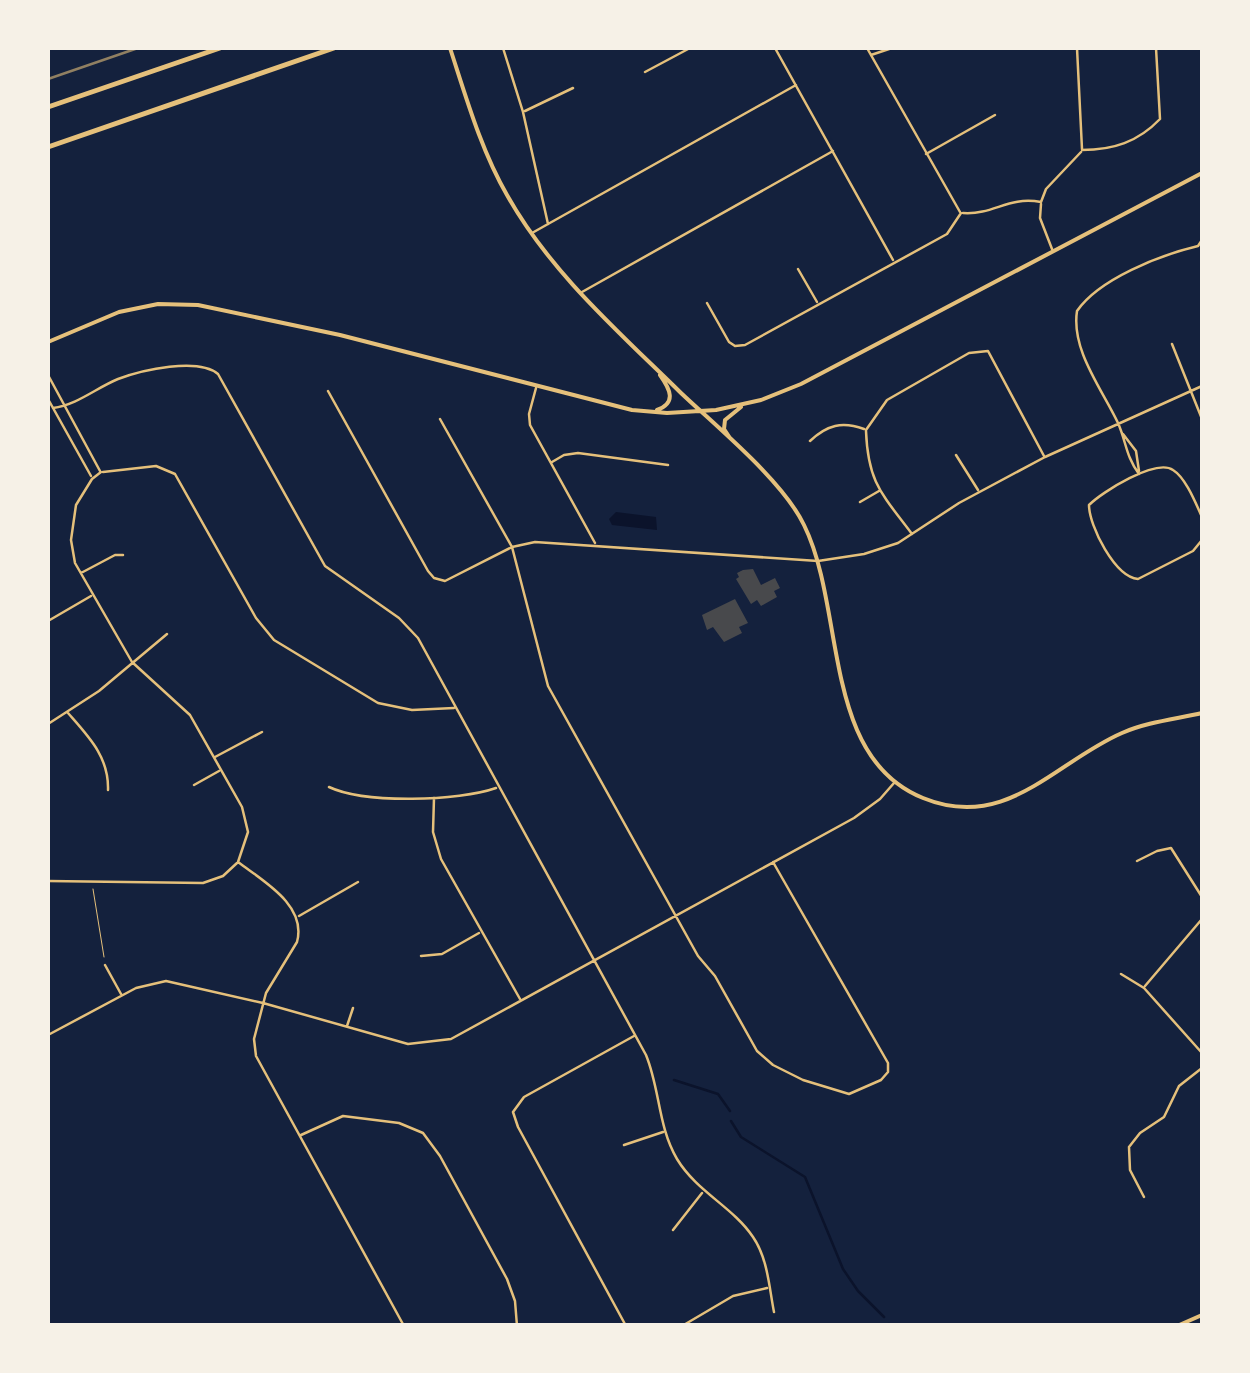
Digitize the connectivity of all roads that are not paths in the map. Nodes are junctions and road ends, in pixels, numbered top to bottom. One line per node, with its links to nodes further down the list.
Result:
1 (220, 48): 15 (highway)
2 (334, 48): 18 (highway)
3 (450, 48): 26 (main road)
4 (503, 48): 16 (street)
5 (690, 48): 12 (street)
6 (775, 48): 13 (street)
7 (867, 48): 11 (street)
8 (892, 48): 11 (street)
9 (1077, 48): 19 (street)
10 (1156, 48): 19 (street)
11 (871, 55): 21 (street)
12 (645, 72)
13 (796, 85): 20 (street); 25 (street)
14 (573, 88): 16 (street)
15 (48, 107)
16 (523, 112): 25 (street)
17 (994, 114): 21 (street)
18 (48, 147)
19 (1082, 150): 23 (street)
20 (833, 152): 30 (street); 32 (street)
21 (926, 154): 24 (street)
22 (1202, 172): 29 (main road)
23 (1042, 202): 24 (street); 29 (street)
24 (961, 213): 30 (street)
25 (548, 224): 26 (street)
26 (531, 234): 32 (main road)
27 (1202, 240): 28 (street)
28 (1200, 248): 51 (street)
29 (1052, 249): 44 (main road)
30 (894, 262): 34 (street)
31 (798, 269): 34 (street)
32 (581, 292): 37 (main road)
33 (708, 303): 34 (street)
34 (818, 304)
35 (48, 342): 40 (main road)
36 (1172, 344): 41 (street)
37 (651, 364): 47 (main road); 48 (main road)
38 (48, 375): 45 (street)
39 (1202, 386): 41 (street)
40 (537, 387): 47 (main road); 58 (street)
41 (1192, 390): 50 (street); 51 (street)
42 (328, 391): 70 (street)
43 (48, 399): 46 (street)
44 (748, 404): 48 (main road); 55 (main road)
45 (65, 407): 46 (street); 60 (street); 78 (street)
46 (53, 408): 62 (street)
47 (651, 412): 48 (main road)
48 (701, 412): 55 (main road)
49 (440, 418): 70 (street)
50 (1202, 419)
51 (1118, 422): 53 (street); 57 (street)
52 (866, 430): 54 (street); 57 (street); 63 (street)
53 (1122, 434): 61 (street); 61 (street)
54 (810, 442)
55 (735, 446): 72 (main road)
56 (956, 455): 64 (street)
57 (1045, 457): 64 (street)
58 (550, 463): 59 (street); 69 (street)
59 (668, 465)
60 (101, 472): 62 (street); 78 (street)
61 (1139, 474): 66 (street); 68 (street)
62 (92, 479): 73 (street)
63 (879, 491): 65 (street); 67 (street)
64 (979, 492): 67 (street)
65 (860, 502)
66 (1202, 517)
67 (912, 534): 72 (street)
68 (1202, 540)
69 (596, 544): 70 (street); 72 (street)
70 (512, 546): 97 (street)
71 (124, 555): 73 (street)
72 (818, 560): 85 (main road)
73 (80, 573): 74 (street)
74 (92, 595): 75 (street); 77 (street)
75 (48, 622)
76 (167, 634): 77 (street)
77 (132, 662): 79 (street); 83 (street)
78 (454, 708): 88 (street)
79 (68, 712): 81 (street); 89 (street)
80 (1202, 713): 85 (main road)
81 (48, 724)
82 (262, 732): 83 (street)
83 (214, 757): 84 (street)
84 (220, 770): 86 (street); 91 (street)
85 (895, 783): 92 (street)
86 (194, 785)
87 (329, 787): 90 (street)
88 (498, 787): 90 (street); 102 (street)
89 (108, 790)
90 (434, 798): 100 (street)
91 (238, 862): 94 (street); 98 (street)
92 (773, 862): 97 (street); 97 (street)
93 (1137, 862): 96 (street)
94 (48, 881)
95 (358, 882): 98 (street)
96 (1202, 897)
97 (674, 915): 102 (street)
98 (296, 917): 108 (street)
99 (1202, 918): 105 (street)
100 (480, 932): 101 (street); 107 (street)
101 (421, 956)
102 (594, 960): 107 (street); 112 (street)
103 (105, 965): 106 (street)
104 (1121, 974): 105 (street)
105 (1144, 988): 113 (street)
106 (121, 995): 108 (street); 111 (street)
107 (520, 1000): 110 (street)
108 (263, 1003): 110 (street); 116 (street)
109 (353, 1008): 110 (street)
110 (346, 1028)
111 (48, 1035)
112 (636, 1036): 115 (street); 128 (street)
113 (1202, 1054)
114 (1202, 1068): 119 (street)
115 (664, 1131): 117 (street); 118 (street)
116 (299, 1136): 126 (street); 127 (street)
117 (624, 1145)
118 (703, 1192): 120 (street); 121 (street)
119 (1144, 1197)
120 (673, 1230)
121 (769, 1287): 122 (street); 129 (street)
122 (774, 1312)
123 (1202, 1315): 130 (main road)
124 (48, 1324): 125 (street)
125 (60, 1325)
126 (404, 1326)
127 (517, 1326)
128 (626, 1326)
129 (682, 1326)
130 (1177, 1326)

